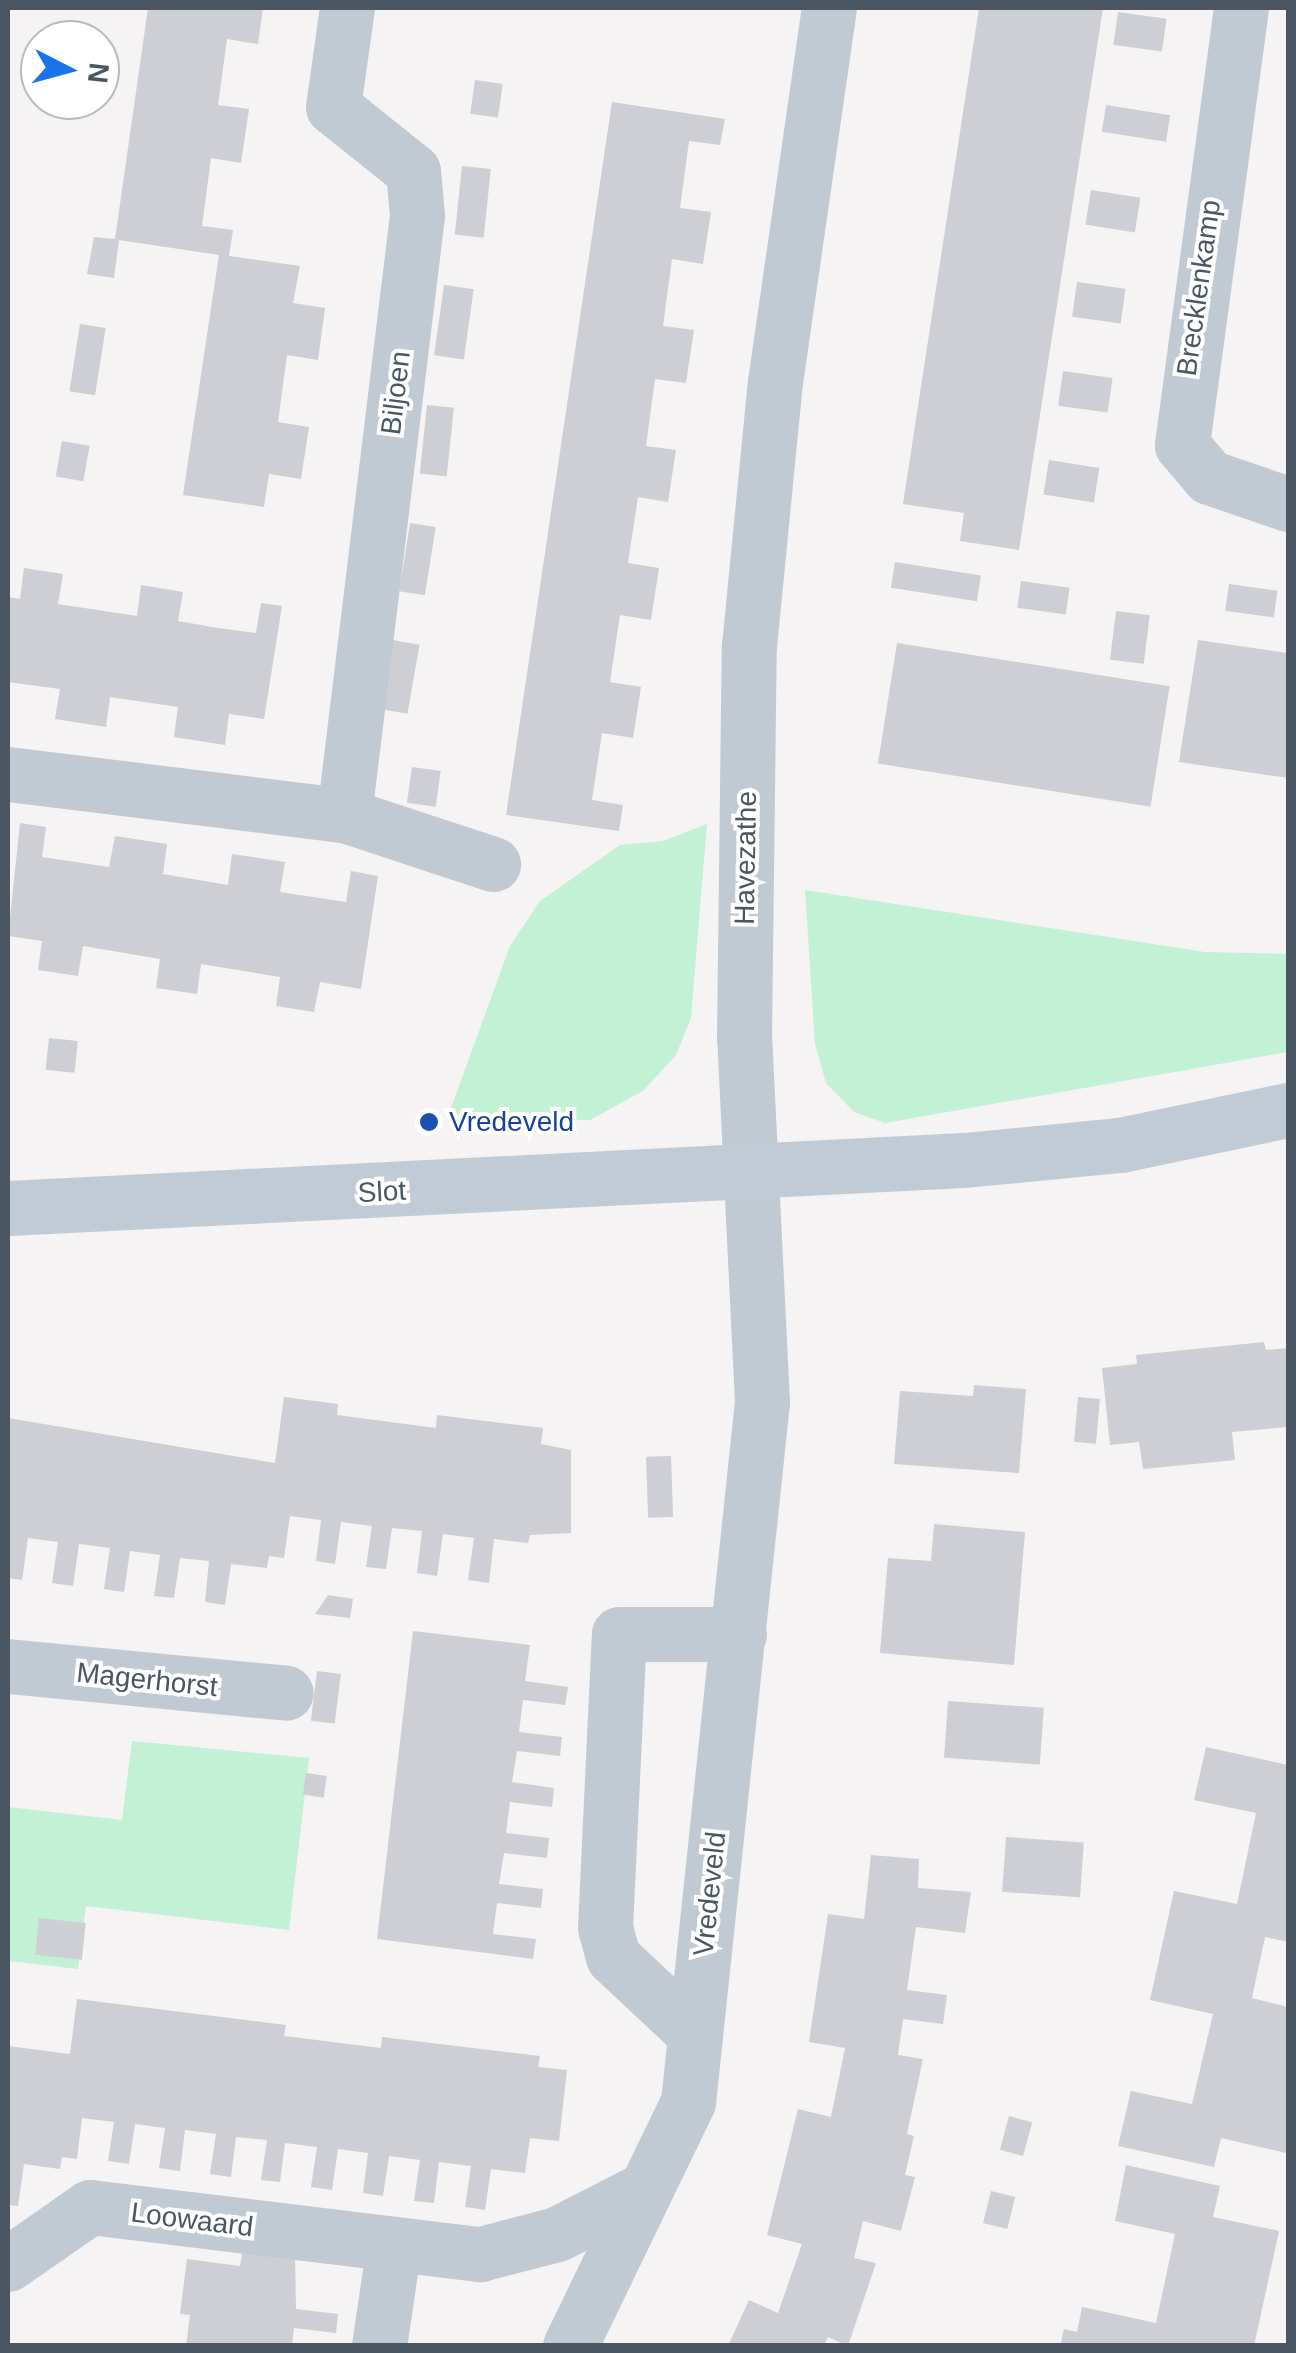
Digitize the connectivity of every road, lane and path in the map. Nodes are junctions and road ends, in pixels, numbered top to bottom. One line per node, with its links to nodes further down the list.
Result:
1 (347, 8): 6 (street, Biljoen)
2 (829, 8): 9 (street, Havezathe)
3 (1241, 8): 4 (street, Brecklenkamp)
4 (1288, 504)
5 (8, 774): 6 (street)
6 (344, 815): 7 (street)
7 (493, 864)
8 (1288, 1110): 9 (street)
9 (756, 1175): 10 (street, Slot); 11 (street, Vredeveld)
10 (8, 1208)
11 (739, 1634): 14 (street, Vredeveld); 14 (street)
12 (8, 1666): 13 (street, Magerhorst)
13 (286, 1693)
14 (695, 2034): 15 (street, Vredeveld)
15 (639, 2192): 16 (street, Loowaard); 19 (street, Vredeveld)
16 (394, 2244): 17 (street, Loowaard); 18 (street)
17 (8, 2264)
18 (380, 2346)
19 (570, 2346)

